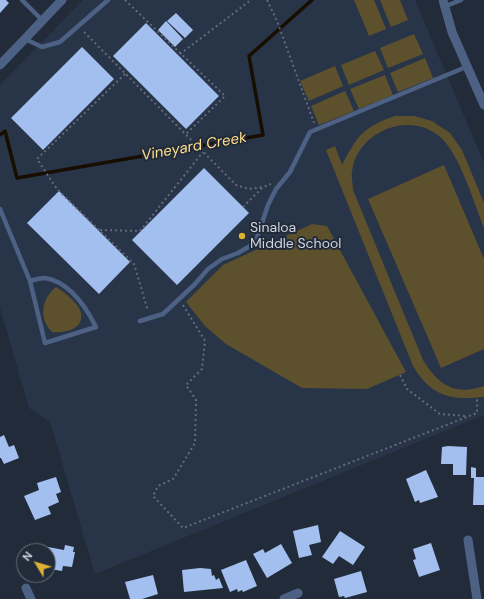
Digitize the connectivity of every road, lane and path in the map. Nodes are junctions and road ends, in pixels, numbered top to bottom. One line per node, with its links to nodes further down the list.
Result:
1 (22, 0): 9 (lane)
2 (62, 0): 9 (street)
3 (108, 0): 10 (lane)
4 (125, 0): 12 (path)
5 (251, 0): 12 (path)
6 (267, 0): 17 (path)
7 (461, 0): 8 (lane)
8 (444, 3): 14 (street)
9 (43, 20): 11 (street)
10 (79, 27): 11 (lane); 15 (path)
11 (25, 39): 13 (street)
12 (180, 54): 18 (path)
13 (2, 59)
14 (466, 67): 16 (street); 17 (lane)
15 (125, 74): 18 (path); 24 (path)
16 (484, 105)
17 (316, 128): 20 (lane)
18 (186, 134): 19 (path)
19 (203, 152): 21 (path); 24 (path)
20 (286, 177): 21 (path); 26 (lane)
21 (263, 187): 22 (path)
22 (243, 207)
23 (0, 209): 25 (lane)
24 (99, 230): 27 (path)
25 (30, 281): 25 (lane)
26 (180, 299): 27 (lane); 31 (path)
27 (151, 318): 28 (lane)
28 (140, 321)
29 (400, 375): 31 (path)
30 (478, 398): 31 (path)
31 (467, 417)
32 (468, 540): 37 (street)
33 (26, 588): 35 (street)
34 (298, 592): 36 (street)
35 (31, 599)
36 (284, 599)
37 (477, 599)

